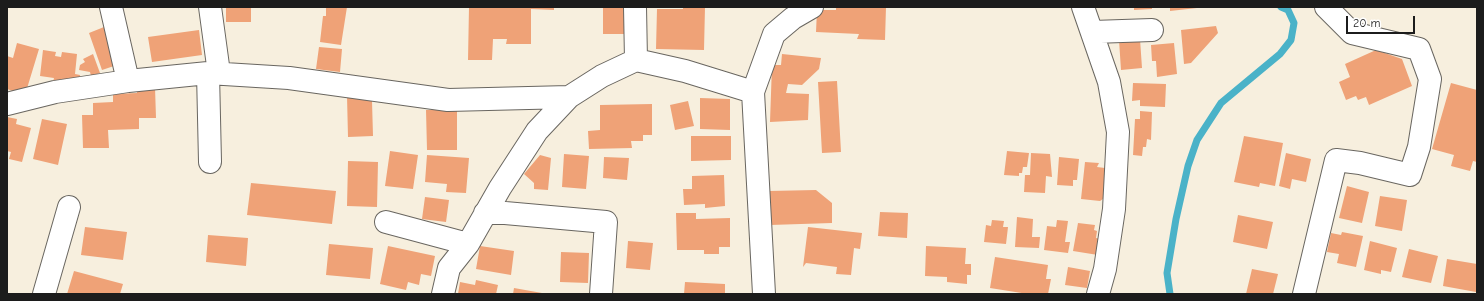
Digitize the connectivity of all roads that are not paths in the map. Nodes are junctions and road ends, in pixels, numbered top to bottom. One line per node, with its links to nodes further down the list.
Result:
1 (111, 7): 11 (street)
2 (210, 7): 10 (street)
3 (635, 7): 9 (street)
4 (812, 7): 12 (street)
5 (1083, 7): 8 (street)
6 (1326, 7): 25 (street)
7 (1152, 30): 8 (street)
8 (1093, 32): 24 (street)
9 (636, 60): 12 (street); 13 (street)
10 (214, 73): 11 (street); 13 (street); 15 (street)
11 (128, 81): 14 (street)
12 (753, 92): 23 (street)
13 (569, 97): 17 (street)
14 (7, 104)
15 (210, 162)
16 (69, 207): 20 (street)
17 (485, 213): 19 (street); 22 (street)
18 (386, 222): 19 (street)
19 (468, 244): 21 (street)
20 (44, 294)
21 (443, 294)
22 (601, 294)
23 (764, 294)
24 (1098, 294)
25 (1304, 294)

